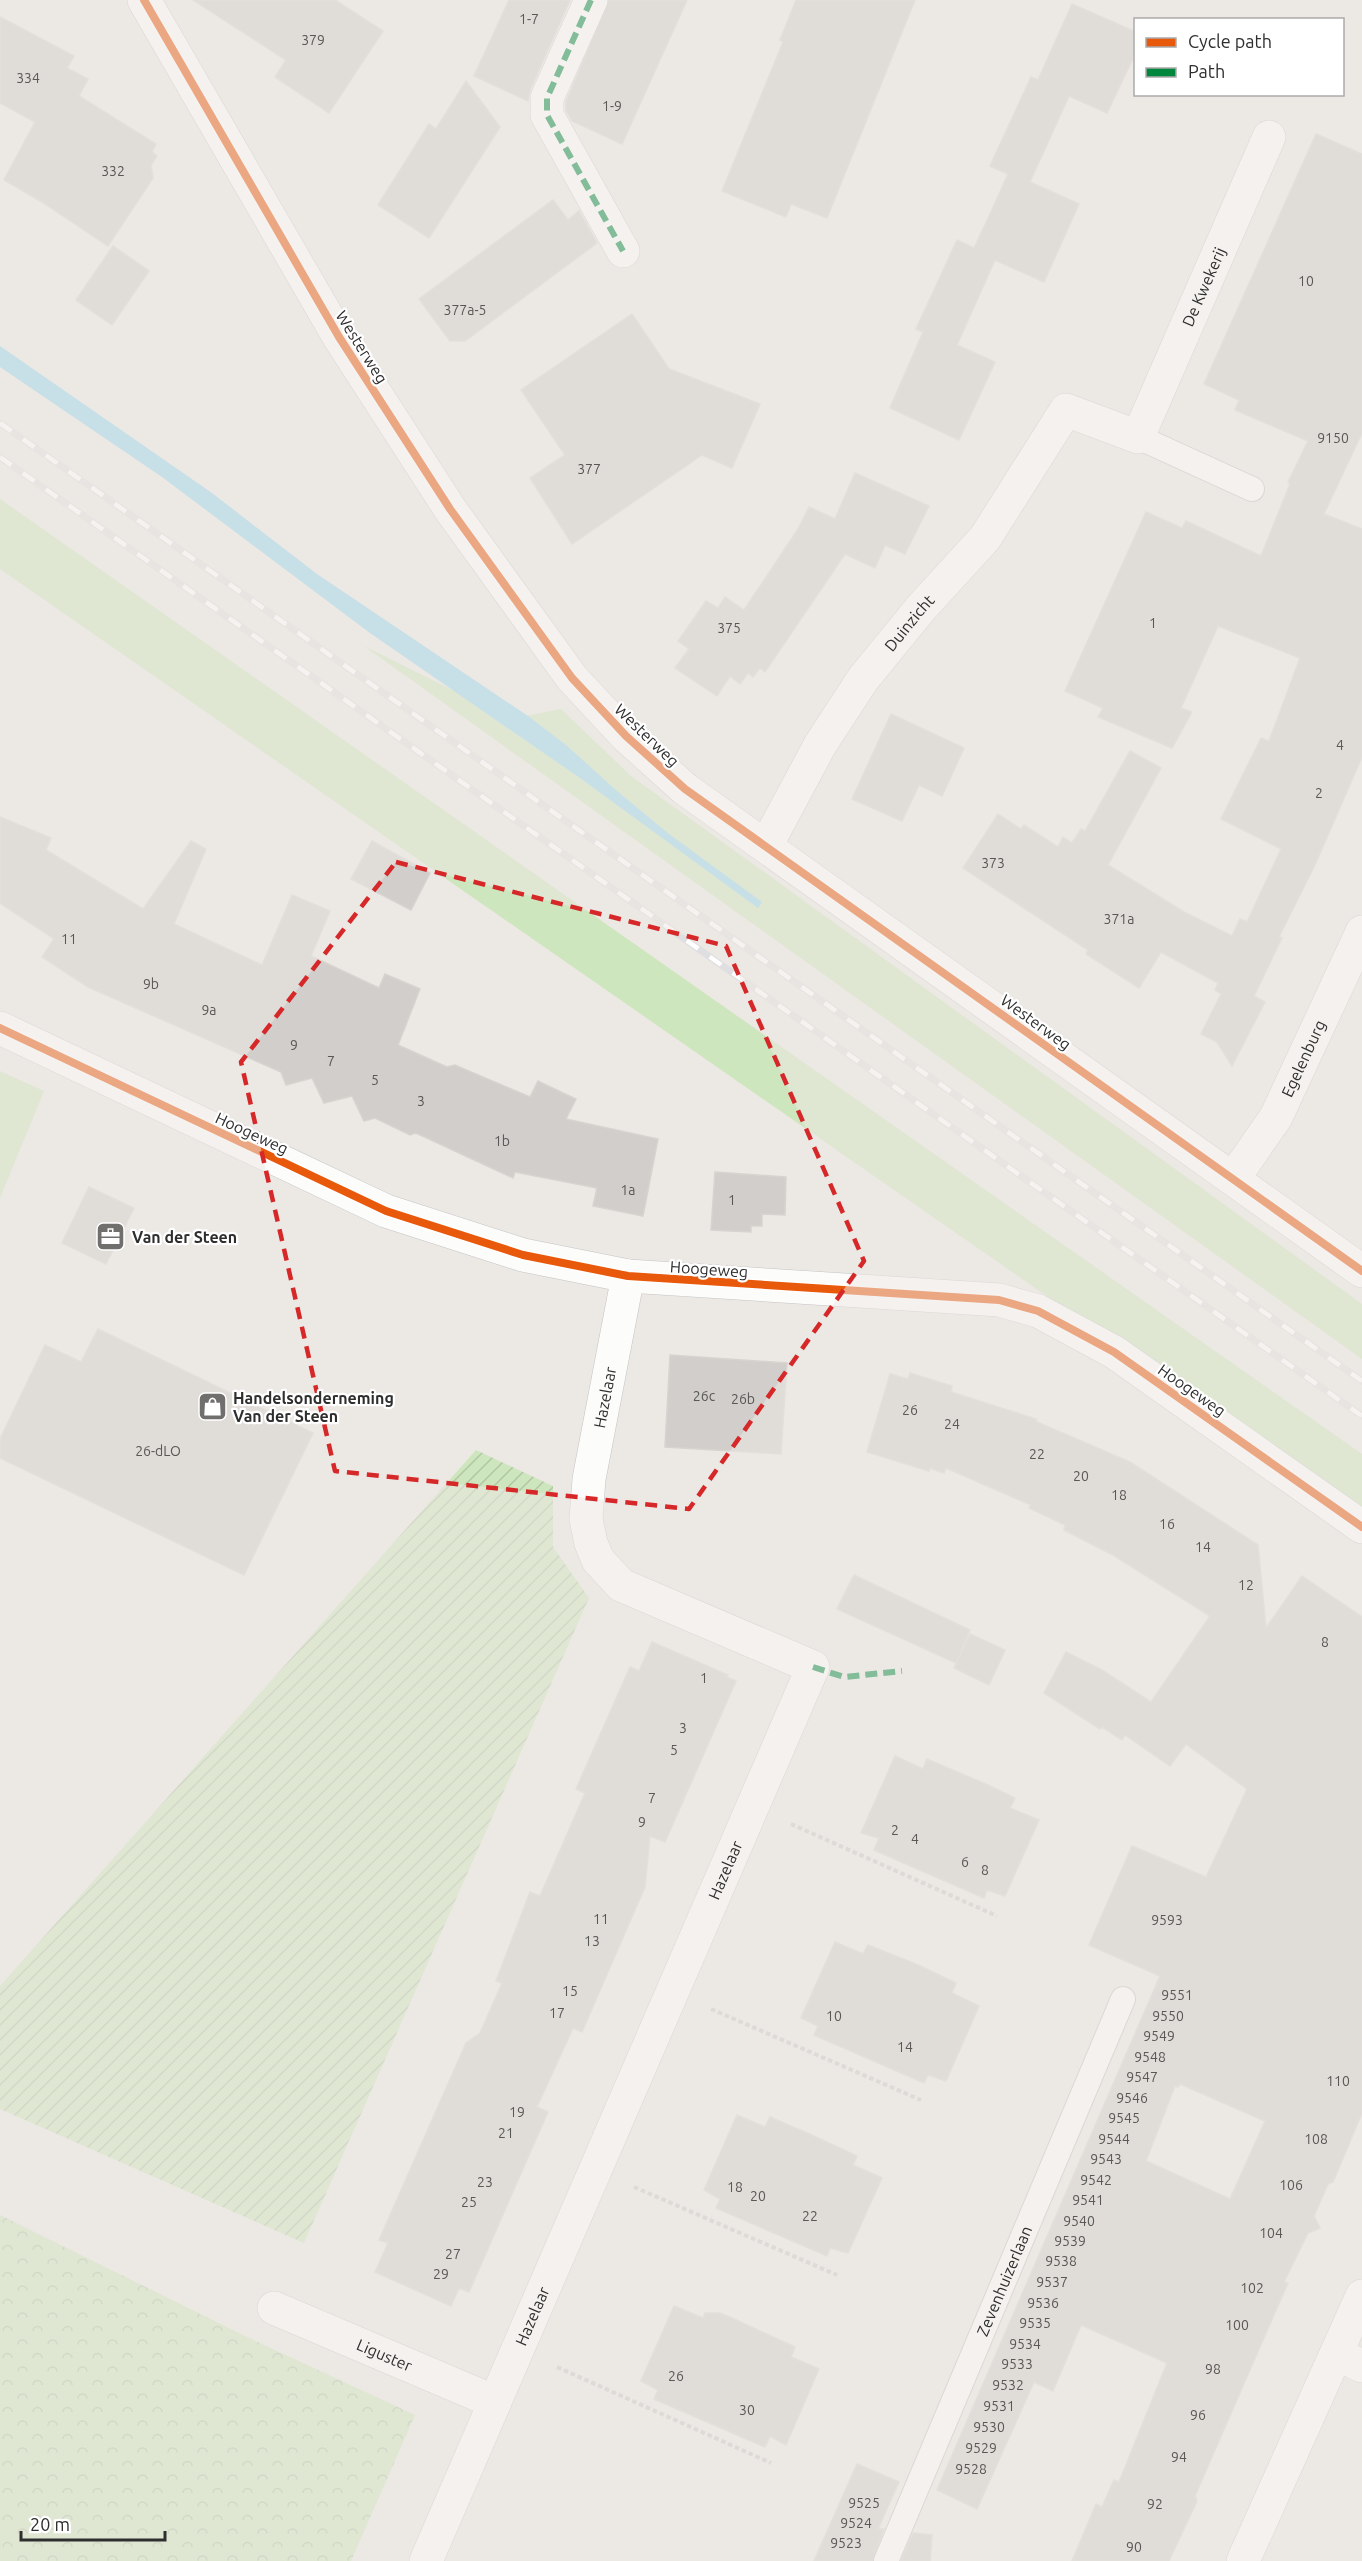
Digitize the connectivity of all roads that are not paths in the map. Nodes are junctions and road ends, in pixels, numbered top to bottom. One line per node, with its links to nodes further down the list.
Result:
1 (144, 0): 7 (street, Westerweg)
2 (591, 0): 4 (street)
3 (1269, 137): 5 (street, De Kwekerij)
4 (623, 251)
5 (1138, 437): 6 (lane); 7 (street, Duinzicht)
6 (1252, 489)
7 (766, 846): 10 (street, Westerweg)
8 (1362, 932): 10 (street, Egelenburg)
9 (0, 1028): 12 (street, Hoogeweg)
10 (1233, 1179): 11 (street, Westerweg)
11 (1362, 1271)
12 (628, 1276): 13 (street, Hoogeweg); 18 (street, Hazelaar)
13 (1362, 1527)
14 (1123, 1999): 20 (lane, Zevenhuizerlaan)
15 (1362, 2296): 17 (street)
16 (274, 2308): 18 (street, Liguster)
17 (1350, 2360): 21 (street)
18 (495, 2402): 19 (street, Hazelaar)
19 (426, 2561)
20 (886, 2561)
21 (1243, 2561)

